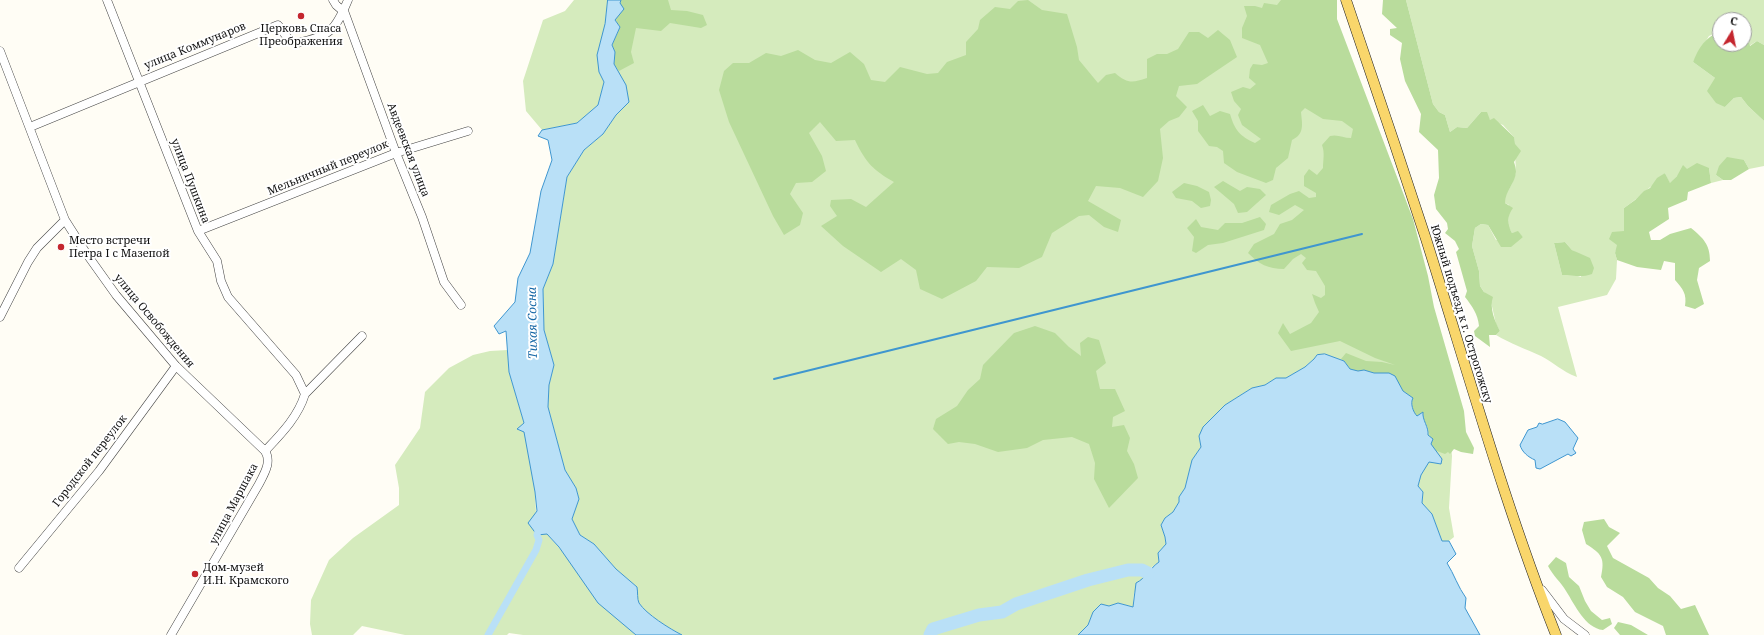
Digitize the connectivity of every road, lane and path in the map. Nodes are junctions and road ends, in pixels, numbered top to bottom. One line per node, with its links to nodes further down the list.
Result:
1 (107, 0): 8 (street, улица Пушкина)
2 (333, 0): 6 (street)
3 (343, 0): 6 (street, Авдеевская улица)
4 (348, 0): 6 (street, улица Коммунаров)
5 (1346, 0): 21 (main road, Южный подъезд к г. Острогожску)
6 (343, 11): 8 (street, улица Коммунаров); 11 (street, Авдеевская улица)
7 (0, 51): 9 (street, улица Освобождения)
8 (140, 81): 9 (street, улица Коммунаров); 13 (street, улица Пушкина)
9 (30, 127): 12 (street, улица Освобождения)
10 (468, 131): 11 (street, Мельничный переулок)
11 (396, 153): 13 (street, Мельничный переулок); 14 (street, Авдеевская улица)
12 (64, 220): 15 (street); 17 (street, улица Освобождения)
13 (198, 231): 18 (street, улица Пушкина)
14 (462, 305)
15 (0, 317)
16 (362, 336): 18 (street, улица Маршака)
17 (176, 366): 19 (street, улица Освобождения); 20 (street, Городской переулок)
18 (305, 394): 19 (street, улица Маршака)
19 (265, 451): 22 (street, улица Маршака)
20 (19, 568)
21 (1532, 575): 23 (main road, Южный подъезд к г. Острогожску); 24 (street)
22 (171, 635)
23 (1556, 635)
24 (1585, 635)

